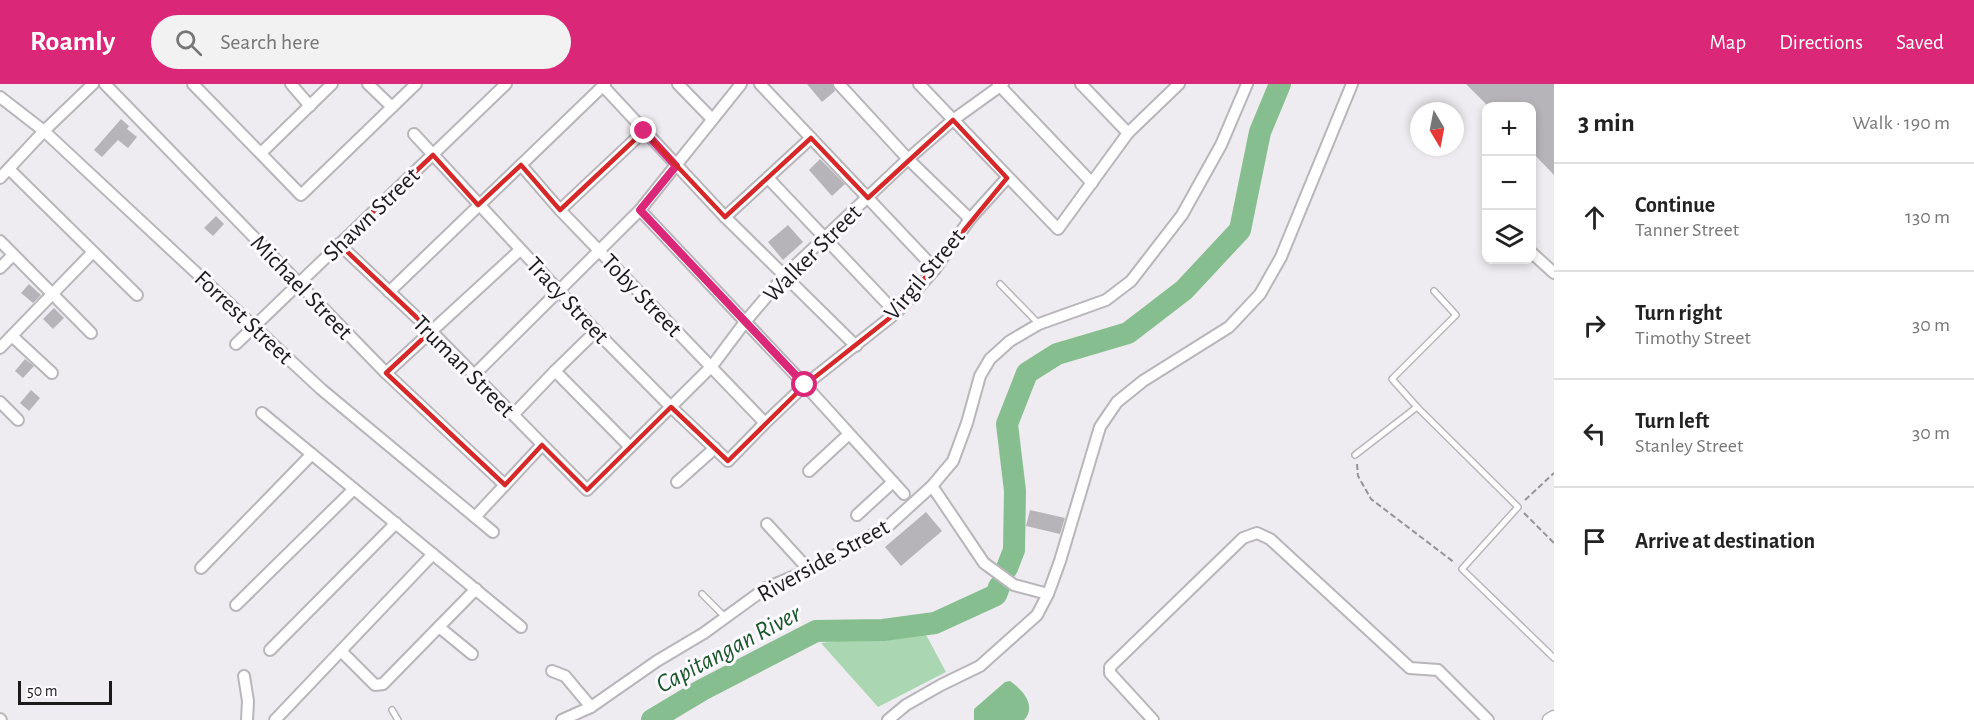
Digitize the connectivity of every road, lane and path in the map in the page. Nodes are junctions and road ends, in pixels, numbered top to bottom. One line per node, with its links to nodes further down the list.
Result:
1 (93, 84): 25 (street)
2 (105, 84): 58 (street, Michael Street)
3 (193, 84): 30 (street)
4 (291, 84): 21 (street)
5 (332, 84): 21 (street)
6 (368, 84): 22 (street)
7 (416, 84): 22 (street)
8 (506, 84): 31 (street, Shawn Street)
9 (678, 84): 23 (street)
10 (741, 84): 23 (street)
11 (760, 84): 29 (street)
12 (839, 84): 32 (street)
13 (919, 84): 24 (street)
14 (1081, 84): 27 (street)
15 (1179, 84): 27 (street)
16 (1247, 84): 67 (street, Riverside Street)
17 (1352, 84): 118 (street)
18 (604, 85): 26 (street); 33 (street)
19 (1000, 85): 24 (street, Walker Street); 39 (street)
20 (0, 97): 25 (street, Forrest Street)
21 (310, 106): 30 (street)
22 (392, 107): 30 (street)
23 (711, 119): 34 (street)
24 (953, 120): 32 (street, Walker Street); 37 (street)
25 (44, 131): 35 (street); 68 (street, Forrest Street)
26 (644, 131): 34 (street); 42 (street)
27 (1128, 133): 39 (street)
28 (414, 134): 31 (street, Tracy Street)
29 (811, 138): 36 (street); 40 (street)
30 (261, 153)
31 (433, 155): 41 (street, Tracy Street); 48 (street, Shawn Street)
32 (908, 159): 40 (street, Walker Street); 45 (street)
33 (521, 165): 41 (street); 42 (street, Toby Street)
34 (676, 166): 43 (street); 44 (street)
35 (9, 169): 38 (street); 51 (street)
36 (768, 177): 44 (street); 46 (street)
37 (1007, 177): 39 (street); 45 (street, Virgil Street)
38 (0, 178)
39 (1092, 183)
40 (868, 198): 46 (street, Walker Street); 55 (street)
41 (478, 205): 49 (street, Tracy Street); 62 (street)
42 (560, 210): 50 (street, Toby Street)
43 (640, 210): 50 (street); 66 (street)
44 (725, 217): 57 (street)
45 (970, 219): 55 (street, Virgil Street)
46 (826, 237): 57 (street, Walker Street); 65 (street)
47 (0, 242): 52 (street)
48 (339, 244): 58 (street, Shawn Street); 62 (street, Truman Street)
49 (520, 249): 60 (street, Tracy Street); 69 (street)
50 (599, 251): 60 (street); 76 (street, Toby Street)
51 (93, 252): 63 (street); 64 (street)
52 (13, 255): 54 (street); 63 (street)
53 (1536, 257): 56 (street)
54 (0, 268)
55 (935, 269): 65 (street, Virgil Street)
56 (1554, 273)
57 (784, 276): 66 (street, Walker Street); 74 (street)
58 (298, 284): 68 (street, Shawn Street); 79 (street, Michael Street)
59 (1000, 284): 67 (lane)
60 (560, 290): 70 (street, Tracy Street); 80 (street)
61 (1434, 291): 84 (lane)
62 (389, 292): 69 (street, Truman Street)
63 (52, 294): 71 (street); 72 (street)
64 (137, 295)
65 (896, 313): 74 (street, Virgil Street)
66 (745, 322): 76 (street, Walker Street); 81 (street)
67 (1039, 324): 101 (street, Riverside Street)
68 (254, 327): 73 (street, Shawn Street); 107 (street, Forrest Street)
69 (431, 331): 79 (street); 80 (street, Truman Street)
70 (596, 331): 77 (street); 83 (street, Tracy Street)
71 (91, 333)
72 (12, 336): 75 (street); 78 (street)
73 (236, 344)
74 (856, 346): 81 (street, Virgil Street)
75 (0, 348)
76 (712, 366): 83 (street, Walker Street); 88 (street, Toby Street)
77 (555, 371): 86 (street); 91 (street)
78 (52, 373)
79 (387, 373): 100 (street, Michael Street)
80 (474, 375): 86 (street, Truman Street)
81 (805, 385): 88 (street, Virgil Street); 89 (street)
82 (0, 402): 87 (street)
83 (670, 407): 91 (street, Walker Street); 92 (street, Tracy Street)
84 (1417, 407): 94 (lane); 105 (lane)
85 (262, 413): 93 (street)
86 (513, 415): 90 (street, Truman Street)
87 (18, 420)
88 (765, 423): 95 (street, Virgil Street)
89 (849, 434): 96 (street); 99 (street)
90 (542, 445): 100 (street); 103 (street, Truman Street)
91 (630, 447): 103 (street, Walker Street)
92 (715, 448): 95 (street, Tracy Street); 98 (street)
93 (312, 454): 102 (street); 113 (street)
94 (1355, 455): 114 (path)
95 (728, 461)
96 (809, 471)
97 (1554, 473): 105 (path)
98 (677, 482)
99 (893, 482): 104 (street); 106 (street)
100 (505, 485): 107 (street)
101 (932, 486): 115 (street, Riverside Street); 118 (street)
102 (354, 489): 108 (street); 119 (street)
103 (587, 490)
104 (904, 494)
105 (1518, 507): 111 (path); 114 (lane)
106 (857, 515)
107 (476, 517): 110 (street, Forrest Street)
108 (396, 523): 112 (street); 123 (street)
109 (766, 524): 115 (street)
110 (493, 532)
111 (1554, 543)
112 (433, 554): 116 (street); 124 (street)
113 (201, 568)
114 (1462, 569): 126 (lane)
115 (808, 570): 120 (street, Riverside Street)
116 (476, 589): 121 (street); 122 (street)
117 (702, 594): 120 (lane)
118 (1048, 594): 136 (street)
119 (236, 605)
120 (726, 618): 129 (street, Riverside Street)
121 (439, 627): 124 (street); 125 (street)
122 (521, 627)
123 (270, 650)
124 (341, 651): 133 (street)
125 (472, 654)
126 (1554, 658)
127 (552, 671): 129 (street)
128 (244, 676): 132 (street)
129 (591, 707): 135 (street, Riverside Street)
130 (392, 710): 134 (lane)
131 (1554, 717): 139 (street)
132 (248, 720)
133 (275, 720)
134 (398, 720)
135 (562, 720)
136 (888, 720)
137 (1154, 720): 138 (street)
138 (1488, 720)
139 (1549, 720)

